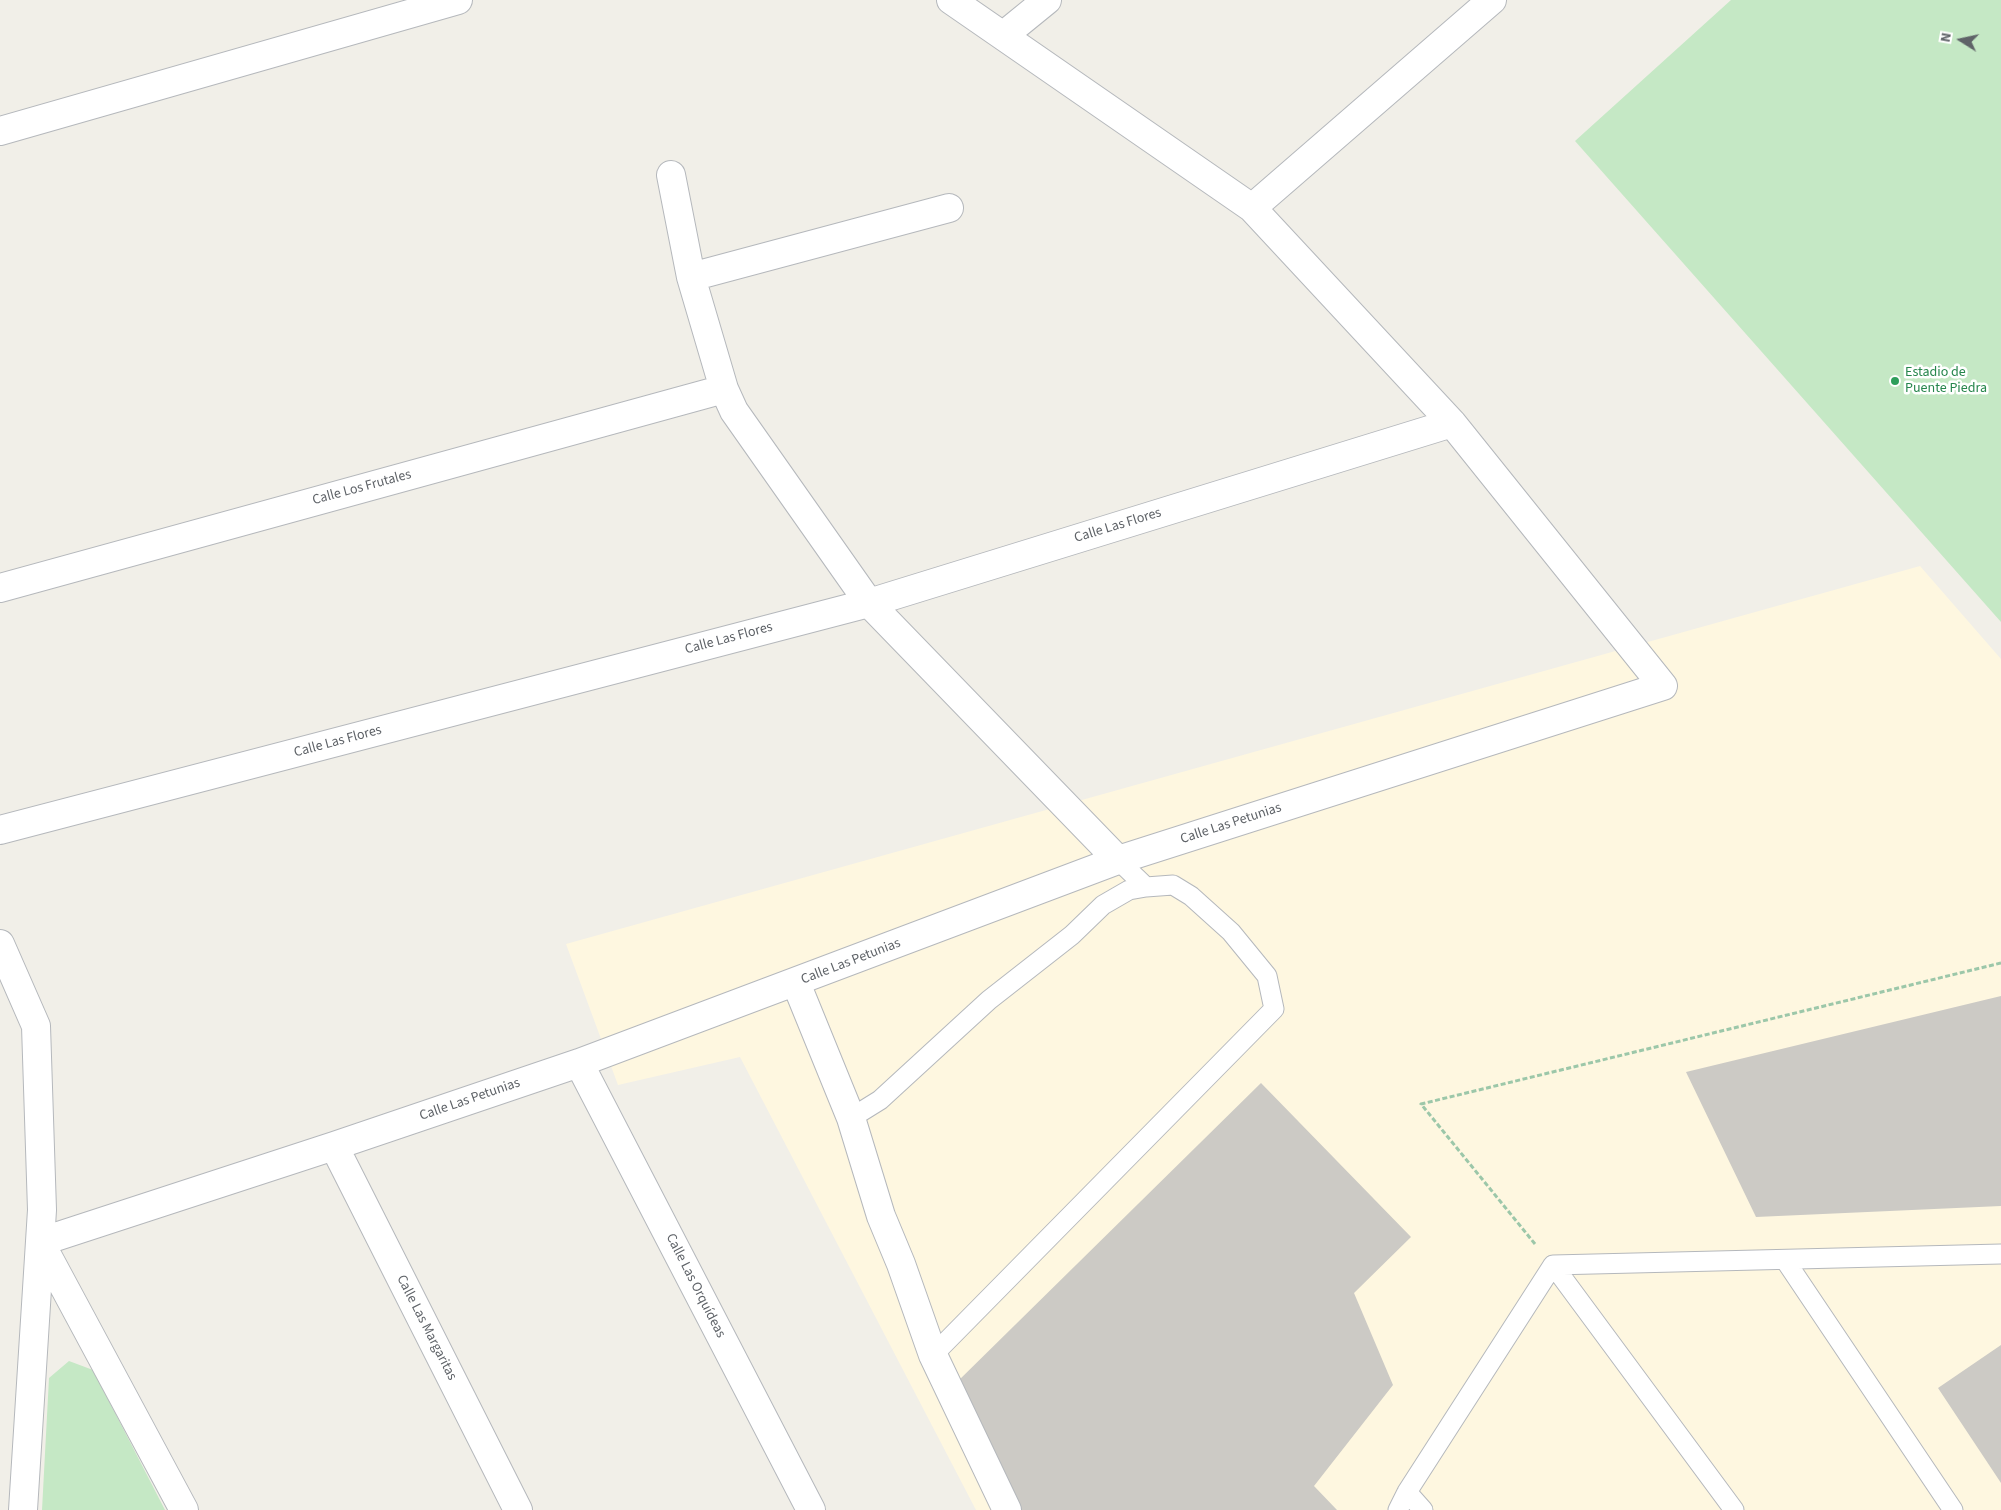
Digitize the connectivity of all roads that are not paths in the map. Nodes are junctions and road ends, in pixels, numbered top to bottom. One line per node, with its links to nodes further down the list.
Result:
1 (458, 0): 6 (street)
2 (951, 0): 5 (street)
3 (1047, 0): 5 (street)
4 (1492, 0): 9 (street)
5 (1004, 35): 9 (street)
6 (0, 131)
7 (671, 175): 10 (street)
8 (950, 208): 10 (street)
9 (1252, 208): 12 (street)
10 (691, 276): 11 (street)
11 (724, 389): 13 (street, Calle Los Frutales); 14 (street)
12 (1452, 423): 14 (street, Calle Las Flores); 16 (street, Calle Las Petunias)
13 (0, 588)
14 (869, 603): 15 (street, Calle Las Flores); 16 (street)
15 (0, 830)
16 (1118, 860): 17 (lane); 19 (street, Calle Las Petunias)
17 (1146, 887): 21 (lane); 27 (lane)
18 (0, 944): 23 (street)
19 (796, 982): 20 (street, Calle Las Petunias); 21 (street)
20 (579, 1063): 22 (street, Calle Las Petunias); 32 (street, Calle Las Orquídeas)
21 (852, 1118): 27 (street)
22 (334, 1146): 23 (street, Calle Las Petunias); 31 (street, Calle Las Margaritas)
23 (40, 1242): 29 (street); 30 (street)
24 (2001, 1254): 25 (lane)
25 (1784, 1260): 26 (lane); 37 (lane)
26 (1553, 1265): 28 (lane); 36 (lane)
27 (933, 1355): 33 (street)
28 (1407, 1492): 34 (lane); 35 (lane)
29 (23, 1510)
30 (184, 1510)
31 (518, 1510)
32 (811, 1510)
33 (1007, 1510)
34 (1398, 1510)
35 (1423, 1510)
36 (1734, 1510)
37 (1953, 1510)

